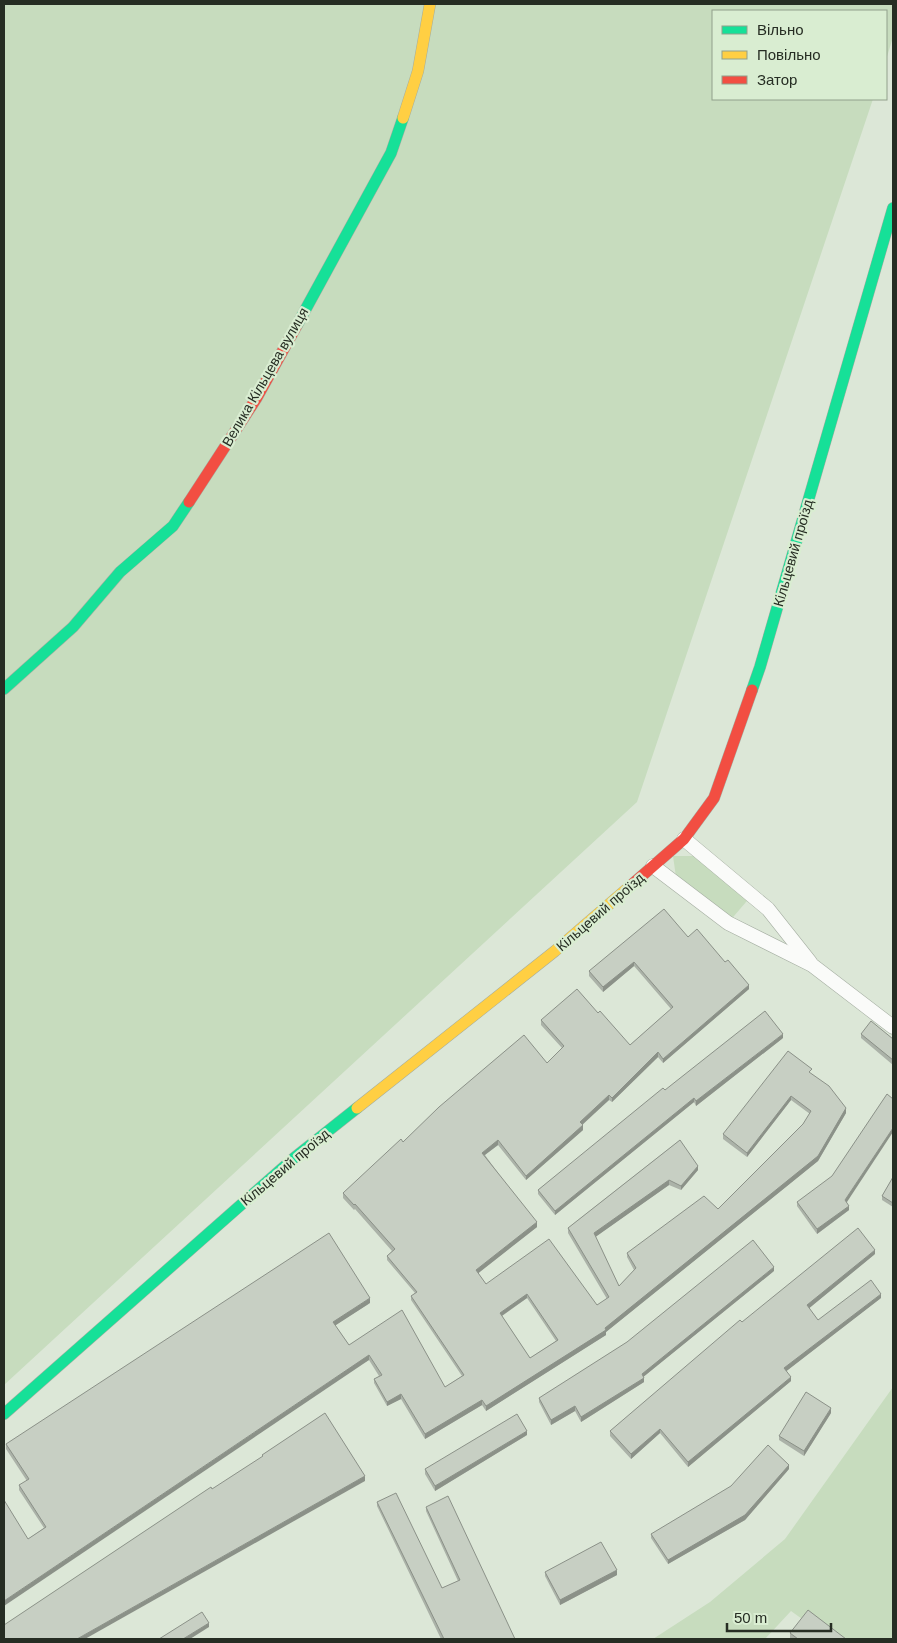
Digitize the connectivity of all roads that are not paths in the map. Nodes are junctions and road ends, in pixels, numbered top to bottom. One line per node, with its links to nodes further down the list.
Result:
1 (430, 4): 3 (street, Велика Кільцева вулиця)
2 (893, 208): 4 (street, Кільцевий проїзд)
3 (4, 689)
4 (684, 840): 5 (street, Кільцевий проїзд); 6 (street)
5 (653, 866): 6 (street); 8 (street, Кільцевий проїзд)
6 (812, 965): 7 (street)
7 (893, 1027)
8 (4, 1414)

